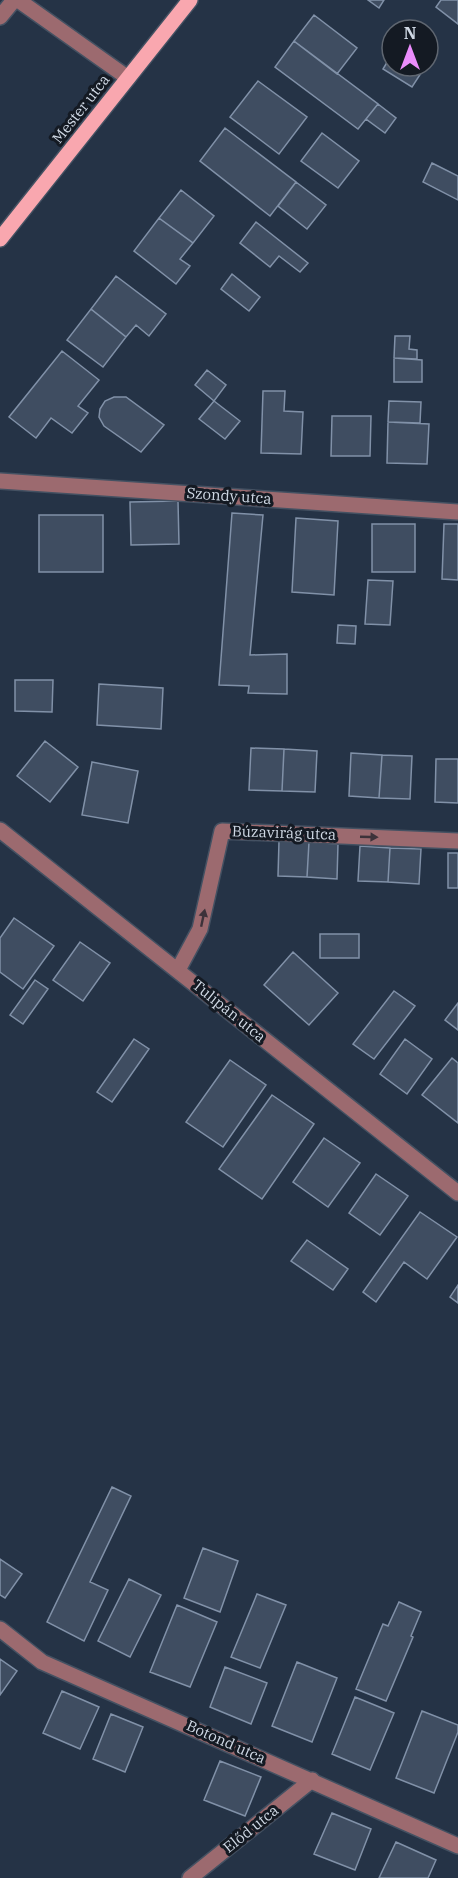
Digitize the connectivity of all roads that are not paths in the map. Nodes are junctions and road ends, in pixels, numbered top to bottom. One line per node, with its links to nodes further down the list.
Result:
1 (16, 0): 3 (street); 4 (street)
2 (189, 0): 4 (main road, Mester utca)
3 (0, 17)
4 (128, 78): 5 (main road, Mester utca)
5 (0, 239)
6 (0, 481): 7 (street, Szondy utca)
7 (458, 512)
8 (0, 830): 10 (street, Tulipán utca)
9 (458, 841): 10 (street, Búzavirág utca, one-way to 9)
10 (178, 970): 11 (street, Tulipán utca)
11 (458, 1193)
12 (0, 1629): 13 (street, Botond utca)
13 (312, 1780): 14 (street, Botond utca); 15 (street, Előd utca)
14 (458, 1846)
15 (190, 1878)

